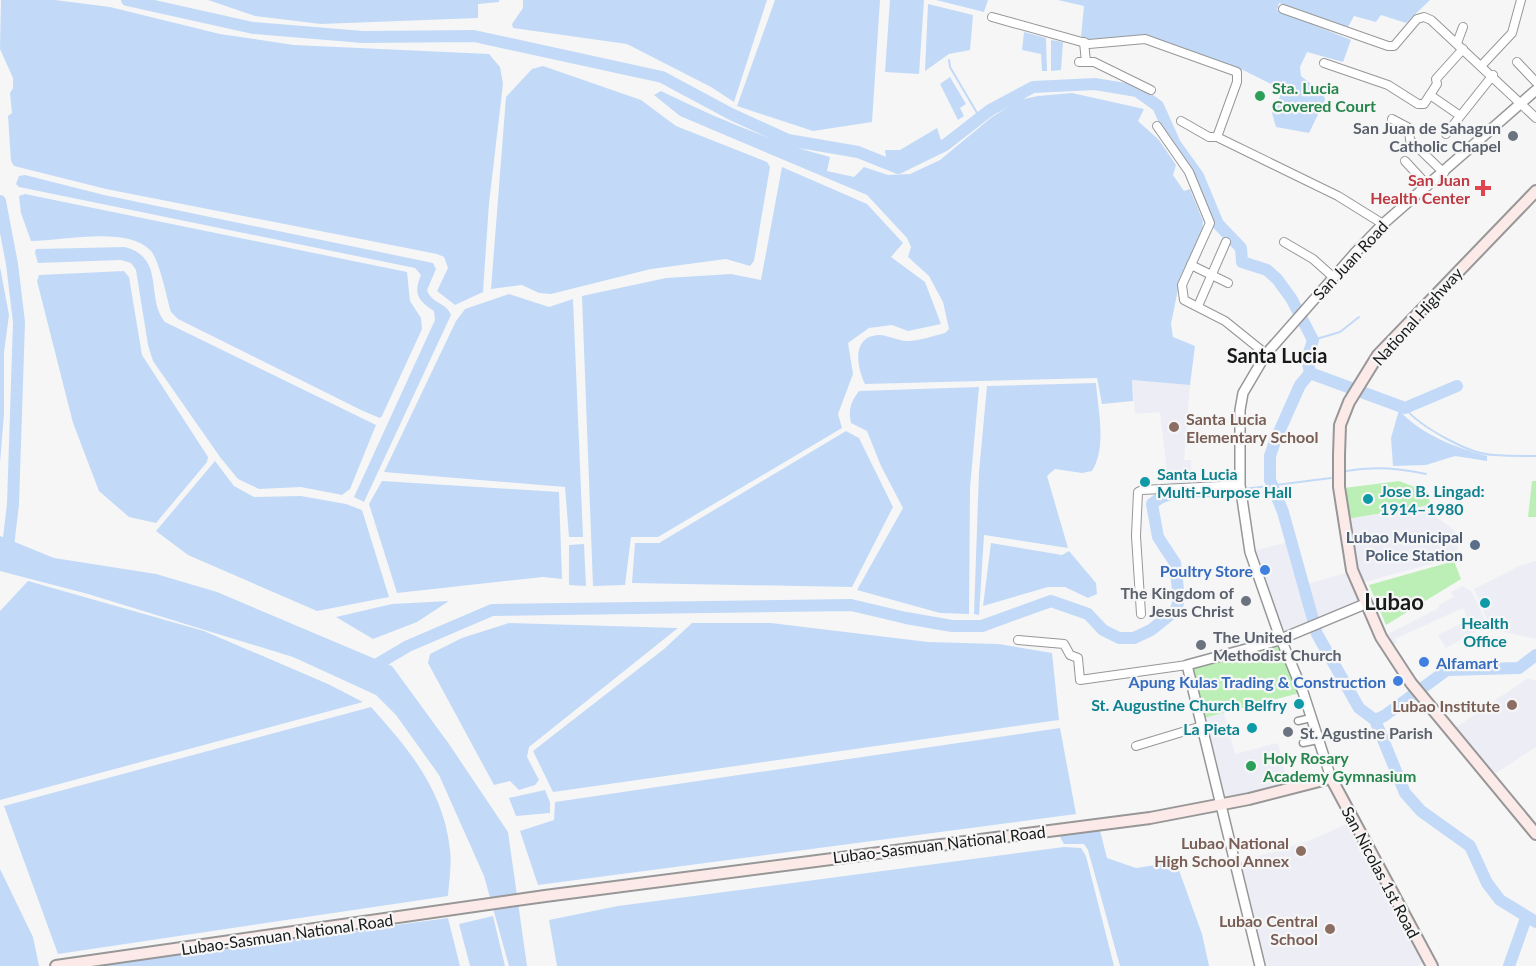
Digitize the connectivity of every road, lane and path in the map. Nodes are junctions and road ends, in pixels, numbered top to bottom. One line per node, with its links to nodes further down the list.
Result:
1 (1521, 0): 9 (street)
2 (1283, 9): 6 (street)
3 (992, 17): 5 (street)
4 (1463, 27): 6 (street)
5 (1084, 42): 12 (street); 22 (street)
6 (1460, 46): 9 (street); 14 (street)
7 (1517, 62): 11 (street)
8 (1324, 63): 14 (street)
9 (1482, 66): 10 (street)
10 (1493, 75): 15 (street); 16 (street)
11 (1536, 82)
12 (1151, 90)
13 (1536, 90): 15 (street, San Juan Road)
14 (1430, 95): 16 (street)
15 (1523, 103): 17 (street); 24 (street, San Juan Road)
16 (1459, 115): 21 (street)
17 (1536, 118)
18 (1392, 119): 24 (street)
19 (1181, 121): 22 (street)
20 (1157, 126): 30 (street)
21 (1446, 134)
22 (1217, 137): 27 (street)
23 (1405, 161): 25 (street)
24 (1444, 172): 25 (street, San Juan Road)
25 (1428, 186): 27 (street, San Juan Road)
26 (1536, 191): 37 (main road, National Highway)
27 (1383, 224): 32 (street, San Juan Road)
28 (1226, 242): 31 (street)
29 (1284, 242): 32 (street)
30 (1191, 266): 31 (street); 34 (street)
31 (1213, 275): 33 (street); 34 (street)
32 (1332, 276): 35 (street, San Juan Road)
33 (1228, 283)
34 (1198, 306): 35 (street)
35 (1266, 354): 36 (street, San Juan Road)
36 (1241, 488): 38 (street); 39 (street, San Juan Road)
37 (1365, 604): 39 (street); 50 (main road, National Highway)
38 (1141, 614)
39 (1282, 639): 41 (street); 42 (street, San Juan Road)
40 (1018, 640): 41 (street)
41 (1187, 665): 44 (street)
42 (1311, 718): 43 (street); 45 (street, San Juan Road)
43 (1298, 722)
44 (1202, 726): 47 (street); 49 (street)
45 (1318, 740): 46 (street); 48 (street, San Juan Road)
46 (1303, 743)
47 (1136, 746)
48 (1331, 778): 49 (main road, Lubao-Sasmuan National Road); 52 (main road, San Nicolas 1st Road)
49 (1220, 805): 51 (main road, Lubao-Sasmuan National Road); 54 (street)
50 (1536, 834)
51 (72, 965): 53 (main road, Lubao-Sasmuan National Road)
52 (1429, 965)
53 (56, 966)
54 (1260, 966)

